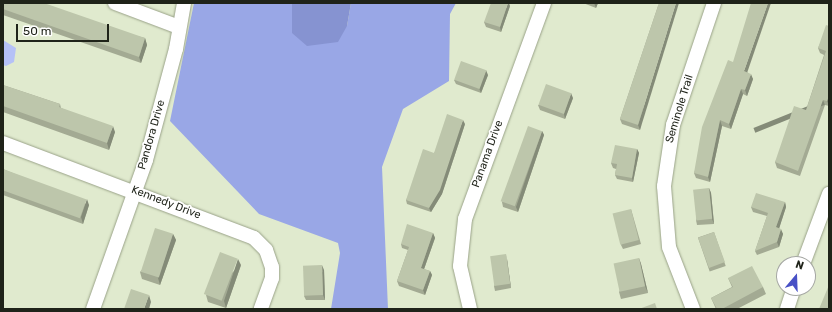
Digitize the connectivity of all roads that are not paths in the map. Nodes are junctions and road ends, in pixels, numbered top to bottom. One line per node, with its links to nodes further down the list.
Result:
1 (115, 3): 5 (street)
2 (184, 3): 5 (street, Pandora Drive)
3 (544, 3): 13 (street, Panama Drive)
4 (714, 3): 14 (street, Seminole Trail)
5 (179, 27): 7 (street, Pandora Drive)
6 (3, 143): 7 (street, Kennedy Drive)
7 (136, 192): 11 (street, Pandora Drive); 12 (street, Kennedy Drive)
8 (829, 194): 9 (street)
9 (806, 256)
10 (791, 296): 15 (street)
11 (93, 309)
12 (261, 309)
13 (470, 309)
14 (692, 309)
15 (787, 309)

